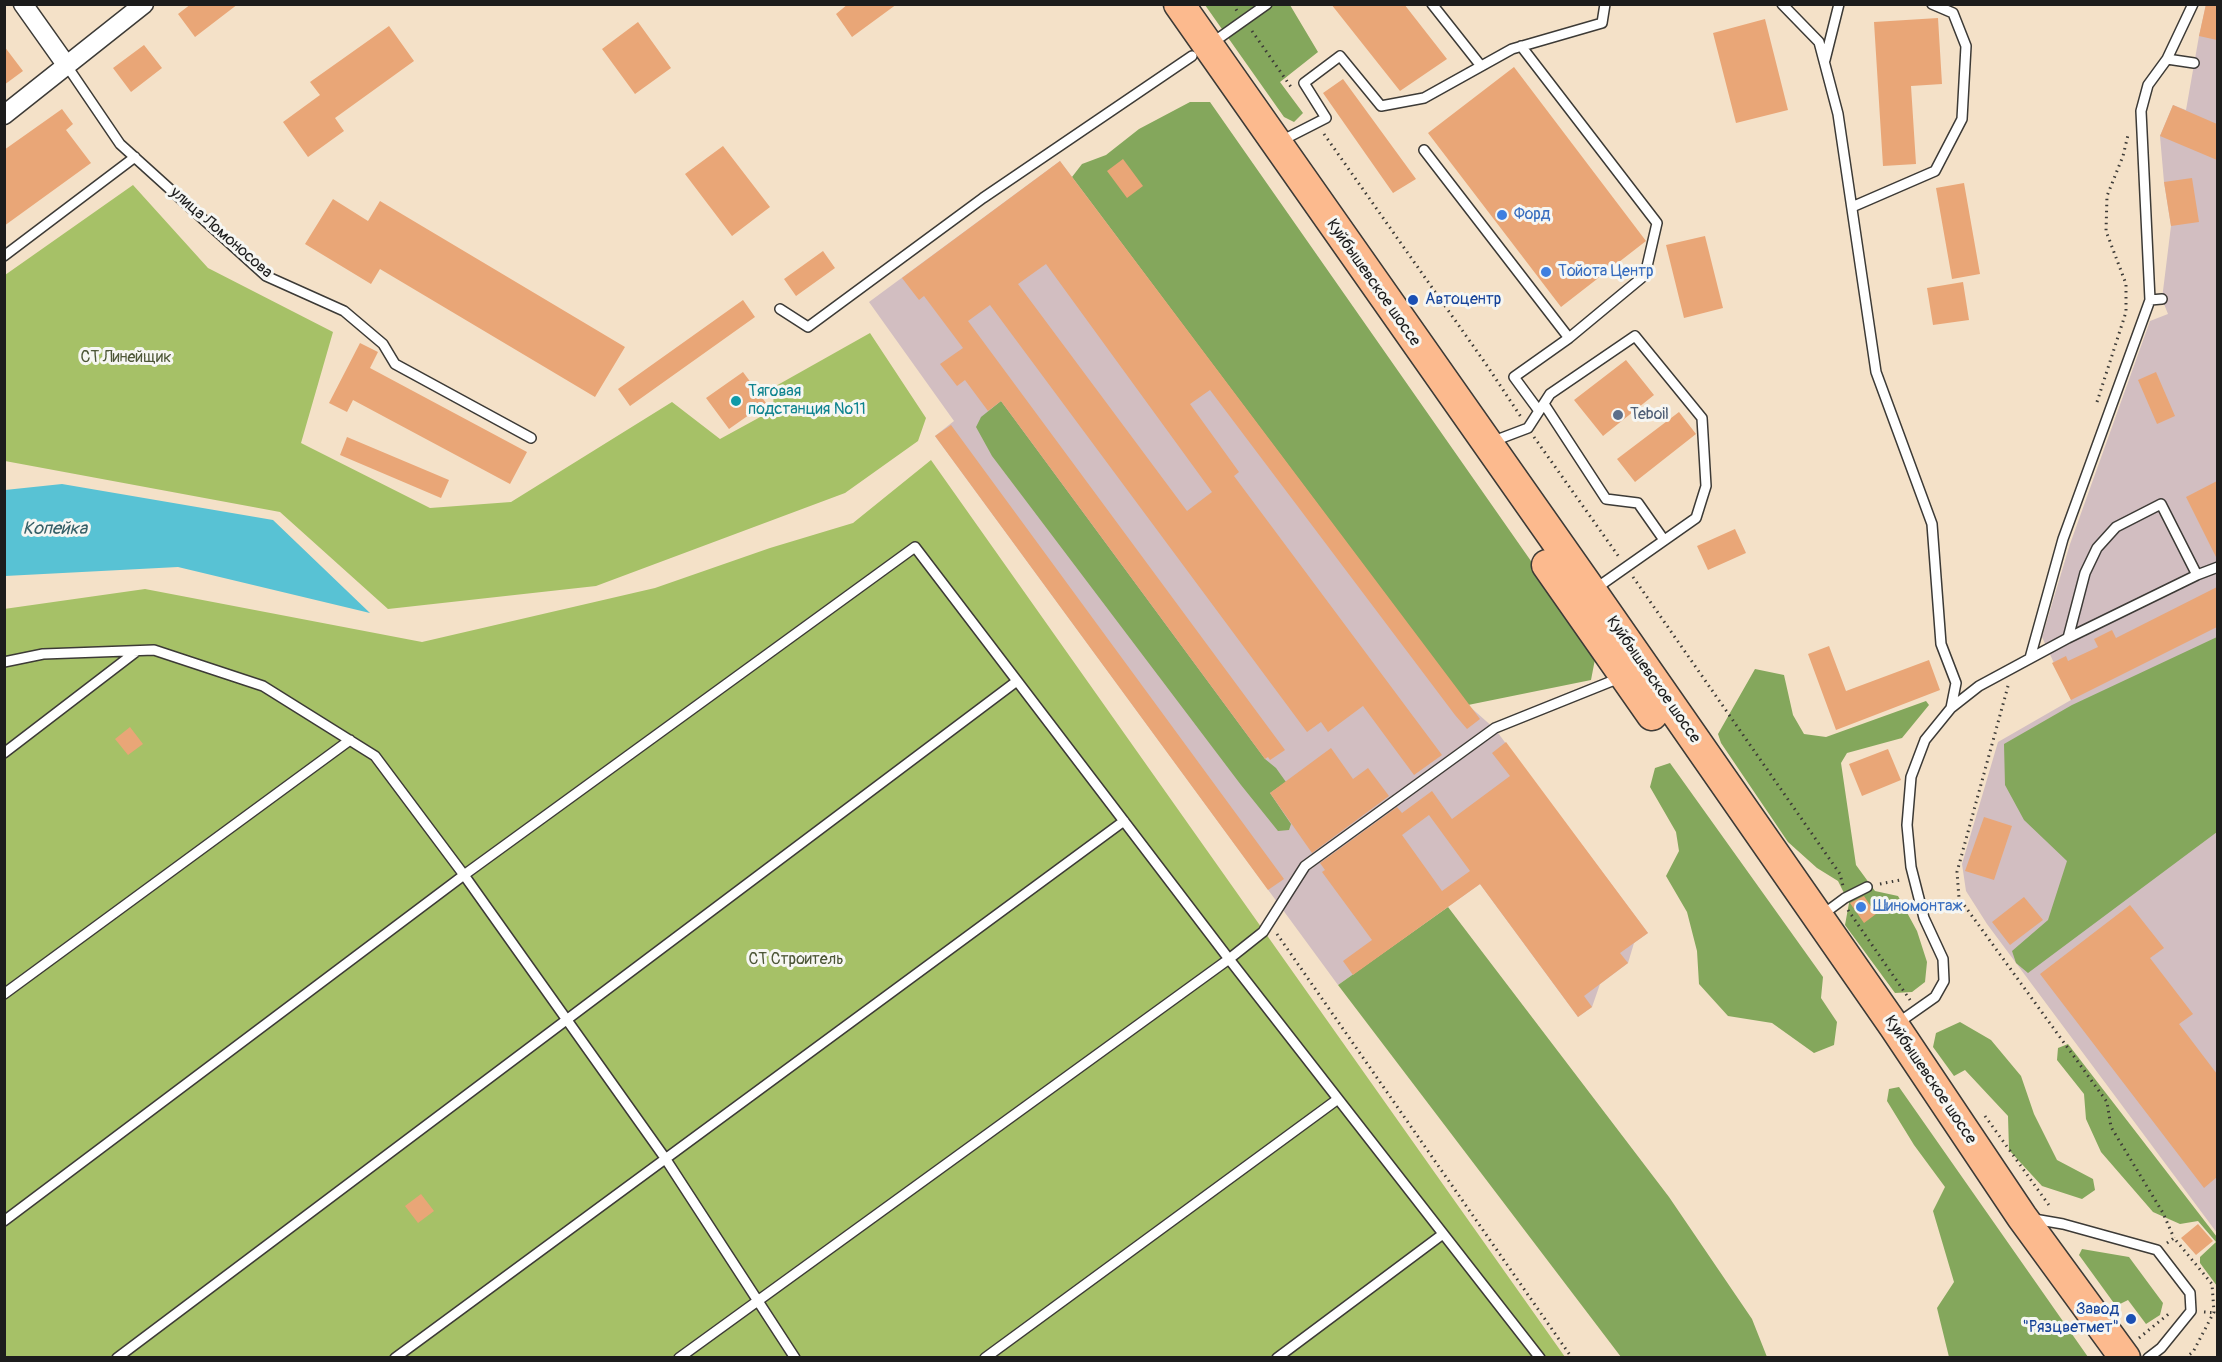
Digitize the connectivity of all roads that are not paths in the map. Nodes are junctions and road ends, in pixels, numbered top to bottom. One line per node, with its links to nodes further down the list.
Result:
1 (23, 4): 17 (street, улица Ломоносова)
2 (144, 4): 17 (street)
3 (1156, 4): 13 (main road, Куйбышевское шоссе)
4 (1179, 4): 13 (main road, Куйбышевское шоссе)
5 (1267, 4): 13 (lane)
6 (1432, 4): 18 (lane)
7 (1605, 4): 12 (lane)
8 (1782, 4): 15 (lane)
9 (1839, 4): 15 (lane)
10 (1932, 4): 23 (lane)
11 (2193, 4): 14 (lane)
12 (1521, 46): 18 (lane); 28 (lane)
13 (1200, 51): 20 (main road, Куйбышевское шоссе); 27 (lane); 40 (main road, Куйбышевское шоссе)
14 (2166, 59): 16 (lane); 25 (lane)
15 (1824, 61): 23 (lane)
16 (2194, 63)
17 (67, 66): 19 (street); 22 (lane, улица Ломоносова)
18 (1481, 66): 20 (lane)
19 (4, 115)
20 (1275, 144): 31 (main road, Куйбышевское шоссе)
21 (1424, 150): 28 (lane)
22 (135, 157): 24 (lane); 30 (lane, улица Ломоносова)
23 (1852, 207): 42 (lane)
24 (4, 256)
25 (2150, 300): 26 (lane); 38 (lane)
26 (2162, 300)
27 (780, 309)
28 (1569, 338): 29 (lane)
29 (1541, 407): 31 (lane); 32 (lane); 32 (lane)
30 (531, 438)
31 (1486, 444): 35 (main road, Куйбышевское шоссе)
32 (1664, 540): 35 (lane)
33 (2217, 567): 34 (lane)
34 (2197, 575): 36 (lane); 36 (lane)
35 (1592, 592): 48 (main road, Куйбышевское шоссе)
36 (2068, 638): 38 (lane)
37 (137, 651): 39 (lane); 43 (lane); 44 (lane)
38 (2030, 658): 42 (lane)
39 (4, 662)
40 (1624, 676): 49 (lane); 66 (main road, Куйбышевское шоссе)
41 (1017, 681): 45 (lane); 46 (lane); 52 (lane)
42 (1951, 708): 51 (lane)
43 (350, 740): 46 (lane); 50 (lane)
44 (4, 753)
45 (1124, 821): 49 (lane); 54 (lane)
46 (464, 874): 52 (lane); 56 (lane)
47 (1867, 886): 48 (lane)
48 (1818, 918): 51 (main road, Куйбышевское шоссе)
49 (1229, 958): 53 (lane); 58 (lane)
50 (4, 994)
51 (1905, 1018): 55 (main road, Куйбышевское шоссе)
52 (566, 1020): 54 (lane); 59 (lane)
53 (1338, 1099): 57 (lane); 63 (lane)
54 (665, 1158): 58 (lane); 60 (lane)
55 (2022, 1217): 67 (main road, Куйбышевское шоссе); 68 (lane)
56 (4, 1221)
57 (1443, 1234): 64 (lane); 65 (lane)
58 (757, 1301): 61 (lane); 62 (lane)
59 (117, 1358)
60 (394, 1358)
61 (679, 1358)
62 (795, 1358)
63 (985, 1358)
64 (1277, 1358)
65 (1540, 1358)
66 (2099, 1358)
67 (2125, 1358)
68 (2148, 1358)

